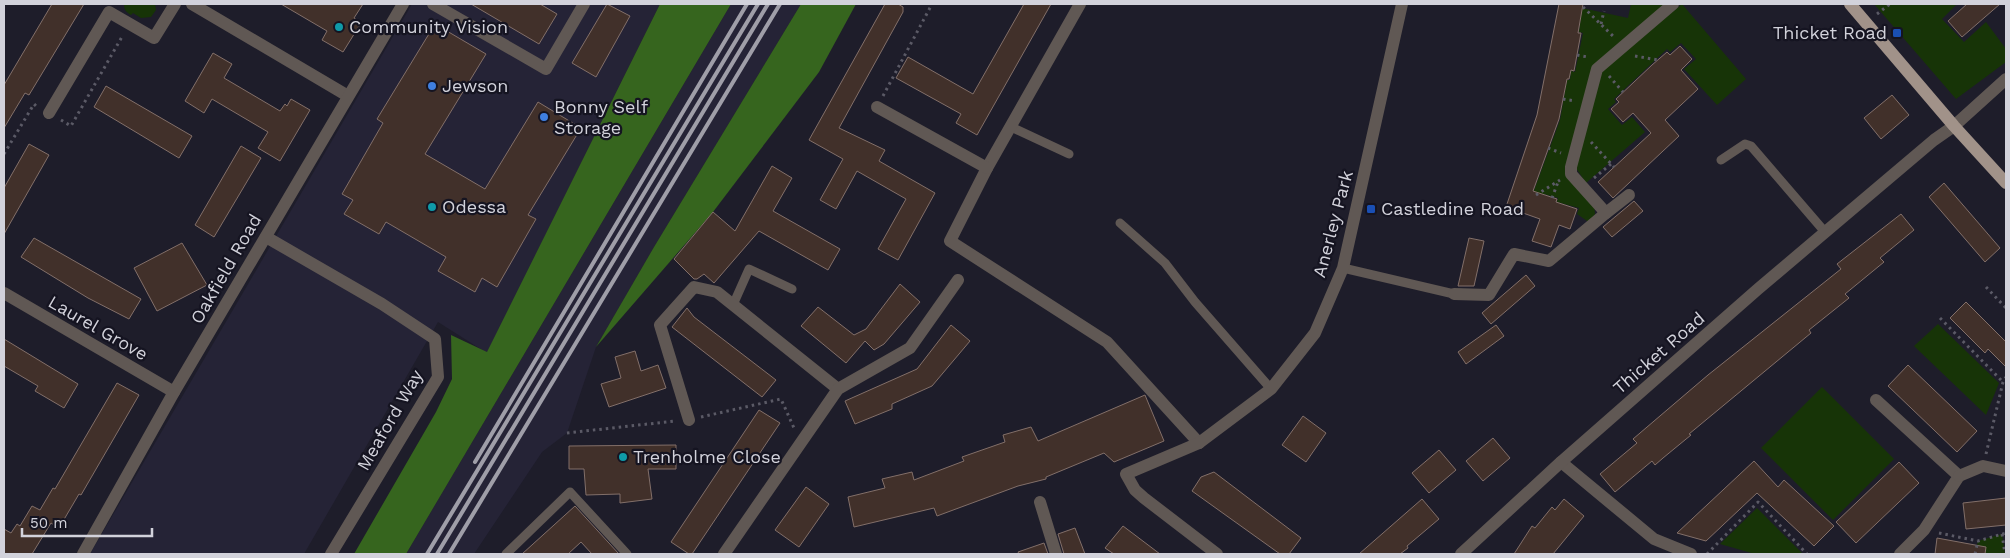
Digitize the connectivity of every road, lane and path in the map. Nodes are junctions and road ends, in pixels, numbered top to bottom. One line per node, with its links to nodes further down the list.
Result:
1 (175, 4): 22 (street)
2 (192, 4): 20 (street)
3 (403, 4): 20 (street, Oakfield Road)
4 (433, 4): 5 (street)
5 (584, 4)
6 (932, 4): 21 (path)
7 (1080, 4): 24 (street)
8 (1402, 4): 40 (street, Anerley Park)
9 (1674, 4): 16 (street)
10 (1850, 4): 23 (main road)
11 (1891, 4): 14 (path)
12 (1583, 7): 15 (path)
13 (1604, 11): 15 (path)
14 (1880, 12)
15 (1601, 24): 16 (path)
16 (1623, 47): 17 (street)
17 (1601, 66): 19 (path); 25 (street)
18 (2006, 79): 23 (street, Thicket Road)
19 (1624, 92)
20 (348, 96): 39 (street, Oakfield Road)
21 (877, 107): 28 (street)
22 (49, 113)
23 (1954, 126): 31 (main road); 38 (street, Thicket Road)
24 (1011, 127): 26 (lane); 28 (street)
25 (1581, 131): 29 (street); 32 (path)
26 (1069, 154)
27 (1720, 160): 38 (lane)
28 (988, 168): 58 (street)
29 (1571, 174): 30 (path); 32 (street)
30 (1558, 182): 33 (path); 35 (path)
31 (2006, 183)
32 (1583, 187): 36 (street)
33 (1536, 195)
34 (1629, 195): 36 (street)
35 (1552, 198)
36 (1606, 213): 45 (street)
37 (1120, 223): 52 (lane)
38 (1825, 232): 59 (street, Thicket Road)
39 (266, 237): 53 (street, Oakfield Road); 68 (street, Meaford Way)
40 (1343, 268): 45 (lane); 52 (street, Anerley Park)
41 (958, 280): 51 (street)
42 (1986, 287): 47 (path)
43 (792, 289): 46 (lane)
44 (4, 293): 53 (street, Laurel Grove)
45 (1454, 294)
46 (733, 305): 51 (street); 55 (street)
47 (2006, 308)
48 (1940, 318): 50 (path)
49 (2006, 377): 50 (path)
50 (2003, 382): 60 (path)
51 (838, 389): 57 (street)
52 (1271, 390): 58 (street, Anerley Park)
53 (174, 392): 67 (street, Oakfield Road)
54 (1876, 400): 62 (street)
55 (689, 420): 56 (path); 57 (path)
56 (567, 433)
57 (801, 443): 71 (street)
58 (1199, 443): 73 (street, Anerley Park)
59 (1561, 462): 74 (street, Thicket Road); 75 (street)
60 (1983, 466): 61 (street); 62 (street)
61 (2006, 471)
62 (1959, 476): 64 (street)
63 (1040, 502): 72 (street)
64 (1924, 530): 66 (path); 78 (street)
65 (2004, 534): 66 (path); 80 (path)
66 (1978, 541): 79 (path)
67 (83, 554)
68 (331, 554)
69 (506, 554): 70 (lane)
70 (627, 554)
71 (724, 554)
72 (1056, 554)
73 (1217, 554)
74 (1461, 554)
75 (1691, 554)
76 (1708, 554): 77 (path)
77 (1807, 554)
78 (1900, 554)
79 (1975, 554)
80 (2005, 554)

